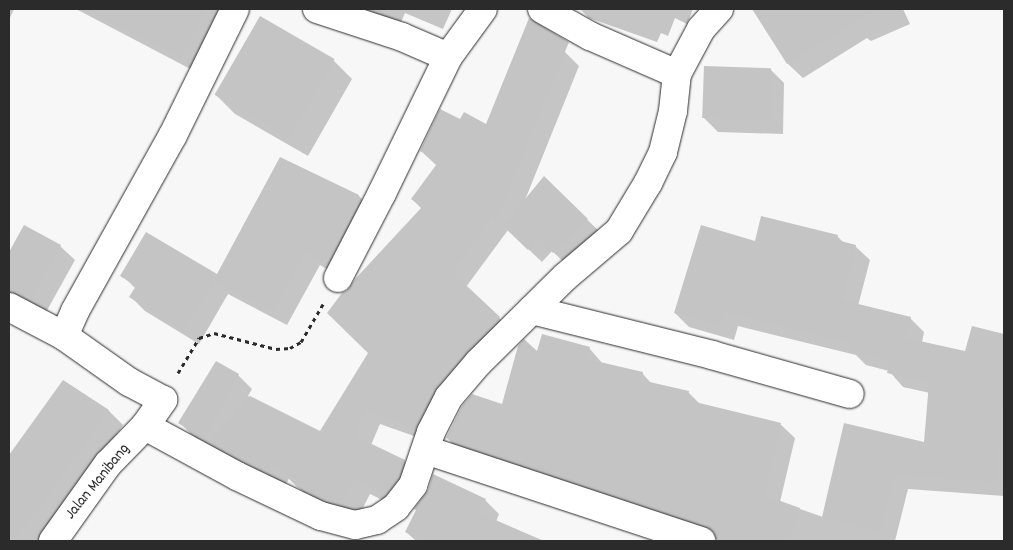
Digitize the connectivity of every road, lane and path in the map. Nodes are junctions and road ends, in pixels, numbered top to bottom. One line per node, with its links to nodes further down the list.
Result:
1 (236, 9): 11 (street)
2 (317, 9): 6 (street)
3 (483, 9): 6 (street)
4 (542, 9): 7 (street)
5 (719, 9): 7 (street)
6 (448, 57): 8 (street)
7 (676, 74): 10 (street)
8 (338, 278): 13 (path)
9 (9, 307): 11 (street)
10 (532, 310): 12 (street); 15 (street)
11 (64, 336): 13 (street)
12 (850, 394)
13 (163, 400): 14 (street, Jalan Manibang)
14 (145, 426): 15 (street); 16 (street, Jalan Manibang)
15 (426, 450): 17 (street)
16 (53, 541)
17 (701, 541)

